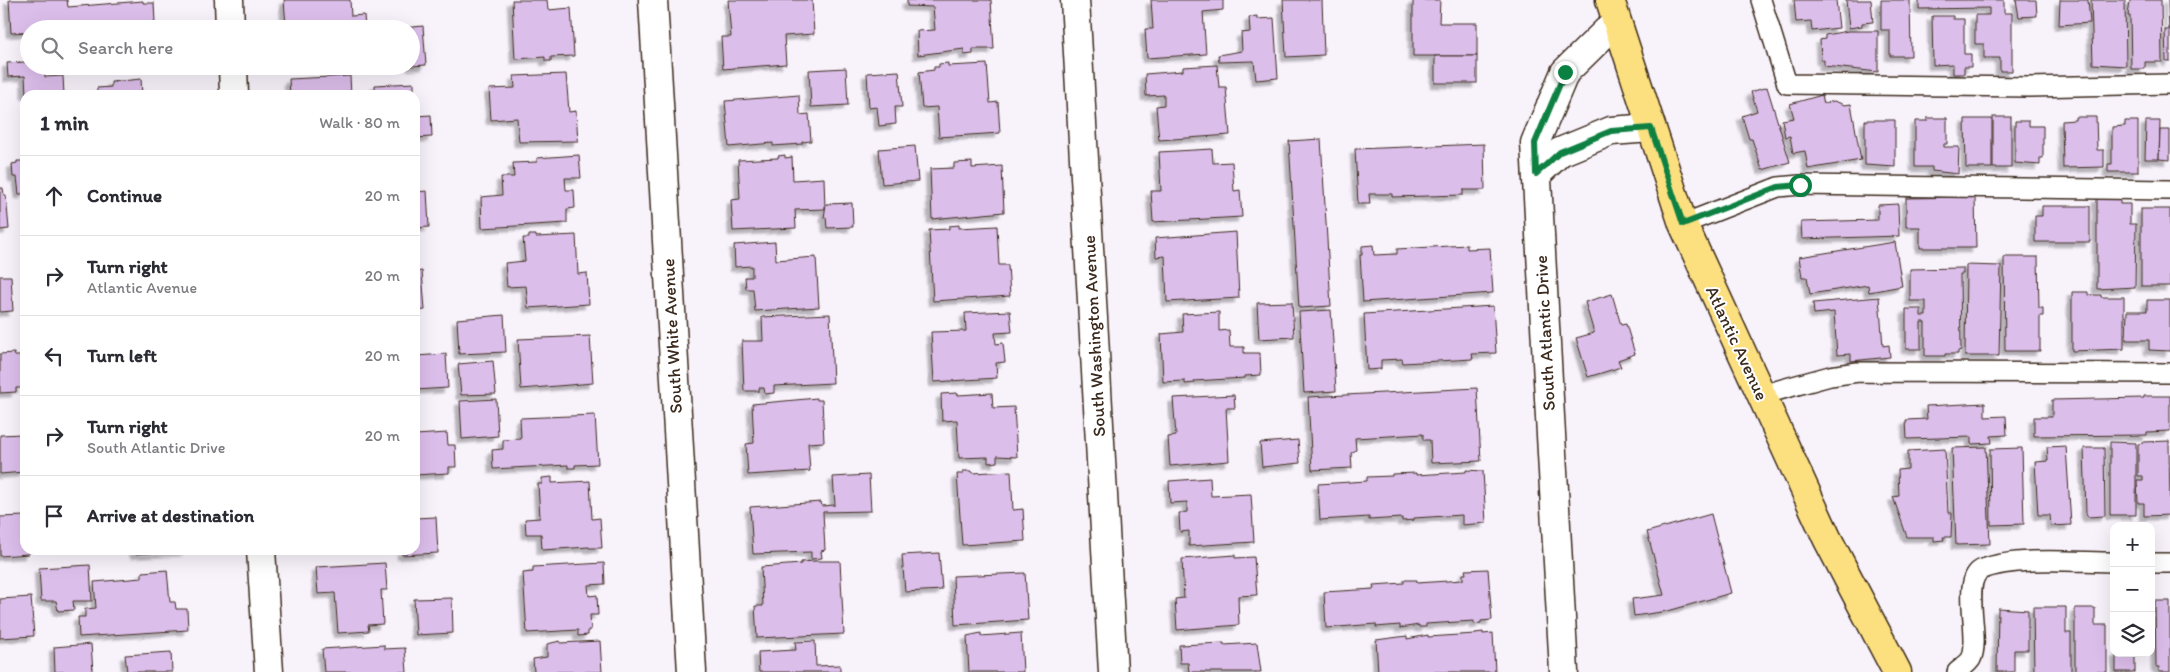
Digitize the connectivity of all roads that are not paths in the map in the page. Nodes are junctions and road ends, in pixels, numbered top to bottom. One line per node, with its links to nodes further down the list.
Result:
1 (229, 0): 6 (street)
2 (653, 0): 21 (street, South White Avenue)
3 (1075, 0): 22 (street, South Washington Avenue)
4 (1761, 0): 8 (lane)
5 (1613, 11): 10 (main road, Atlantic Avenue); 11 (street, South Atlantic Drive)
6 (230, 20)
7 (233, 75): 9 (street)
8 (2170, 84)
9 (234, 90)
10 (1651, 128): 11 (street); 13 (main road, Atlantic Avenue)
11 (1536, 174): 23 (street, South Atlantic Drive)
12 (2170, 190): 13 (lane)
13 (1683, 224): 15 (main road, Atlantic Avenue)
14 (2170, 373): 15 (lane)
15 (1761, 395): 24 (main road, Atlantic Avenue)
16 (261, 555): 20 (street)
17 (2110, 562): 25 (lane)
18 (2155, 563): 19 (lane)
19 (2170, 563)
20 (269, 672)
21 (692, 672)
22 (1113, 672)
23 (1564, 672)
24 (1897, 672)
25 (1957, 672)

